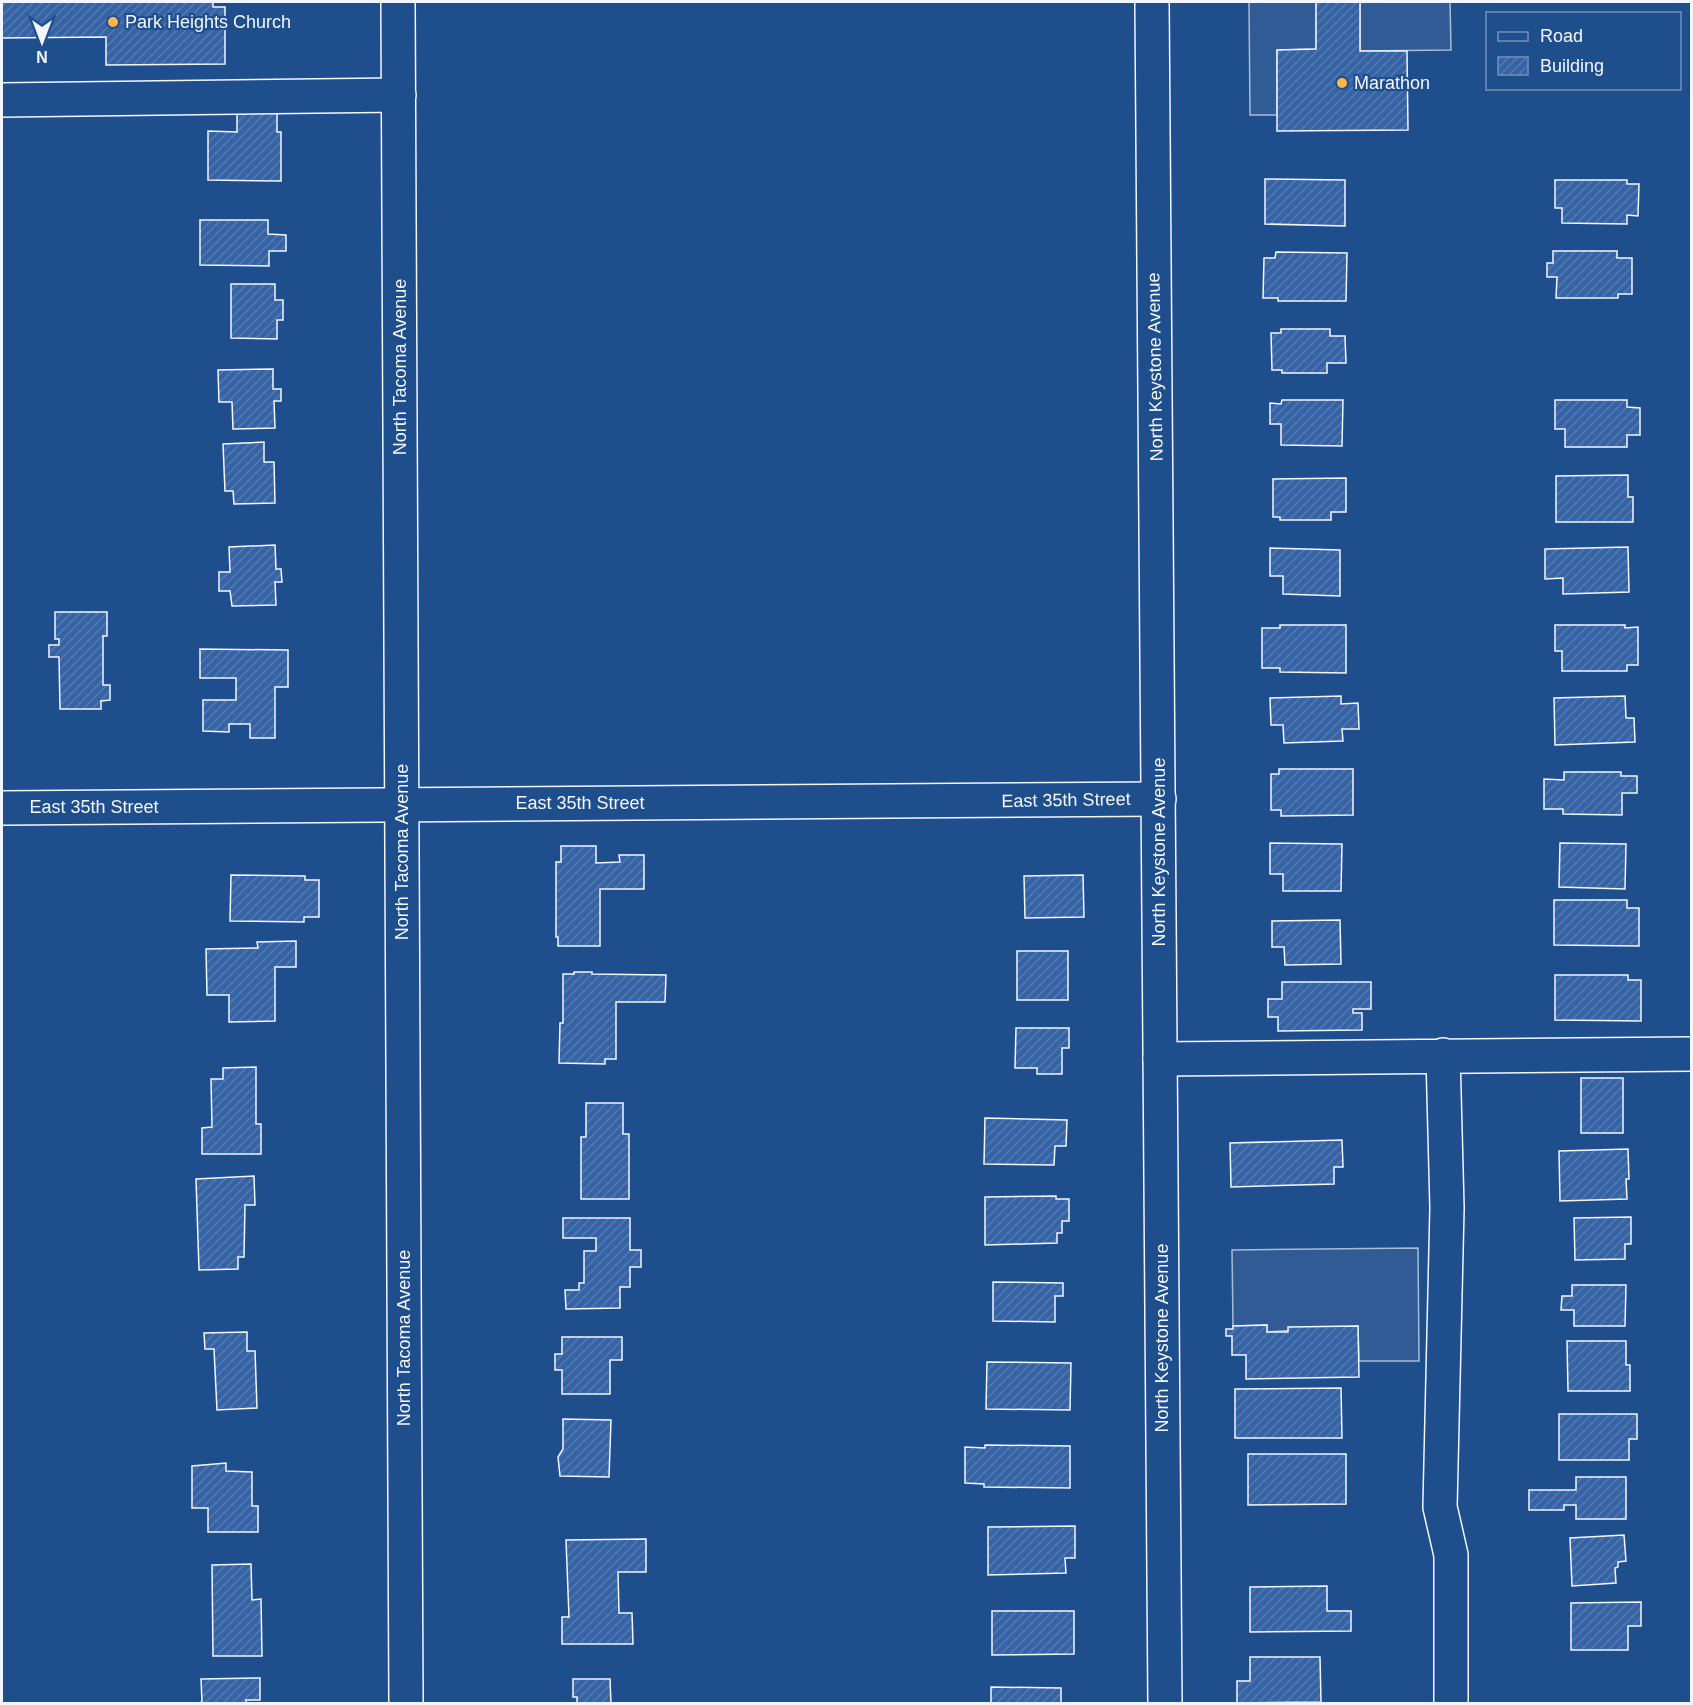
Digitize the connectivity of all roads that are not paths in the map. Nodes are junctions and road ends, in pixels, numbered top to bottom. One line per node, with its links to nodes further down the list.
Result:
1 (398, 2): 3 (street, North Tacoma Avenue)
2 (1152, 2): 5 (street, North Keystone Avenue)
3 (399, 95): 4 (street); 6 (street, North Tacoma Avenue)
4 (2, 100)
5 (1159, 799): 6 (street, East 35th Street); 10 (street, North Keystone Avenue)
6 (402, 805): 7 (street, East 35th Street); 11 (street, North Tacoma Avenue)
7 (2, 808)
8 (1692, 1054): 9 (street)
9 (1443, 1055): 10 (street); 13 (street)
10 (1160, 1059): 12 (street, North Keystone Avenue)
11 (406, 1704)
12 (1165, 1704)
13 (1451, 1704)

